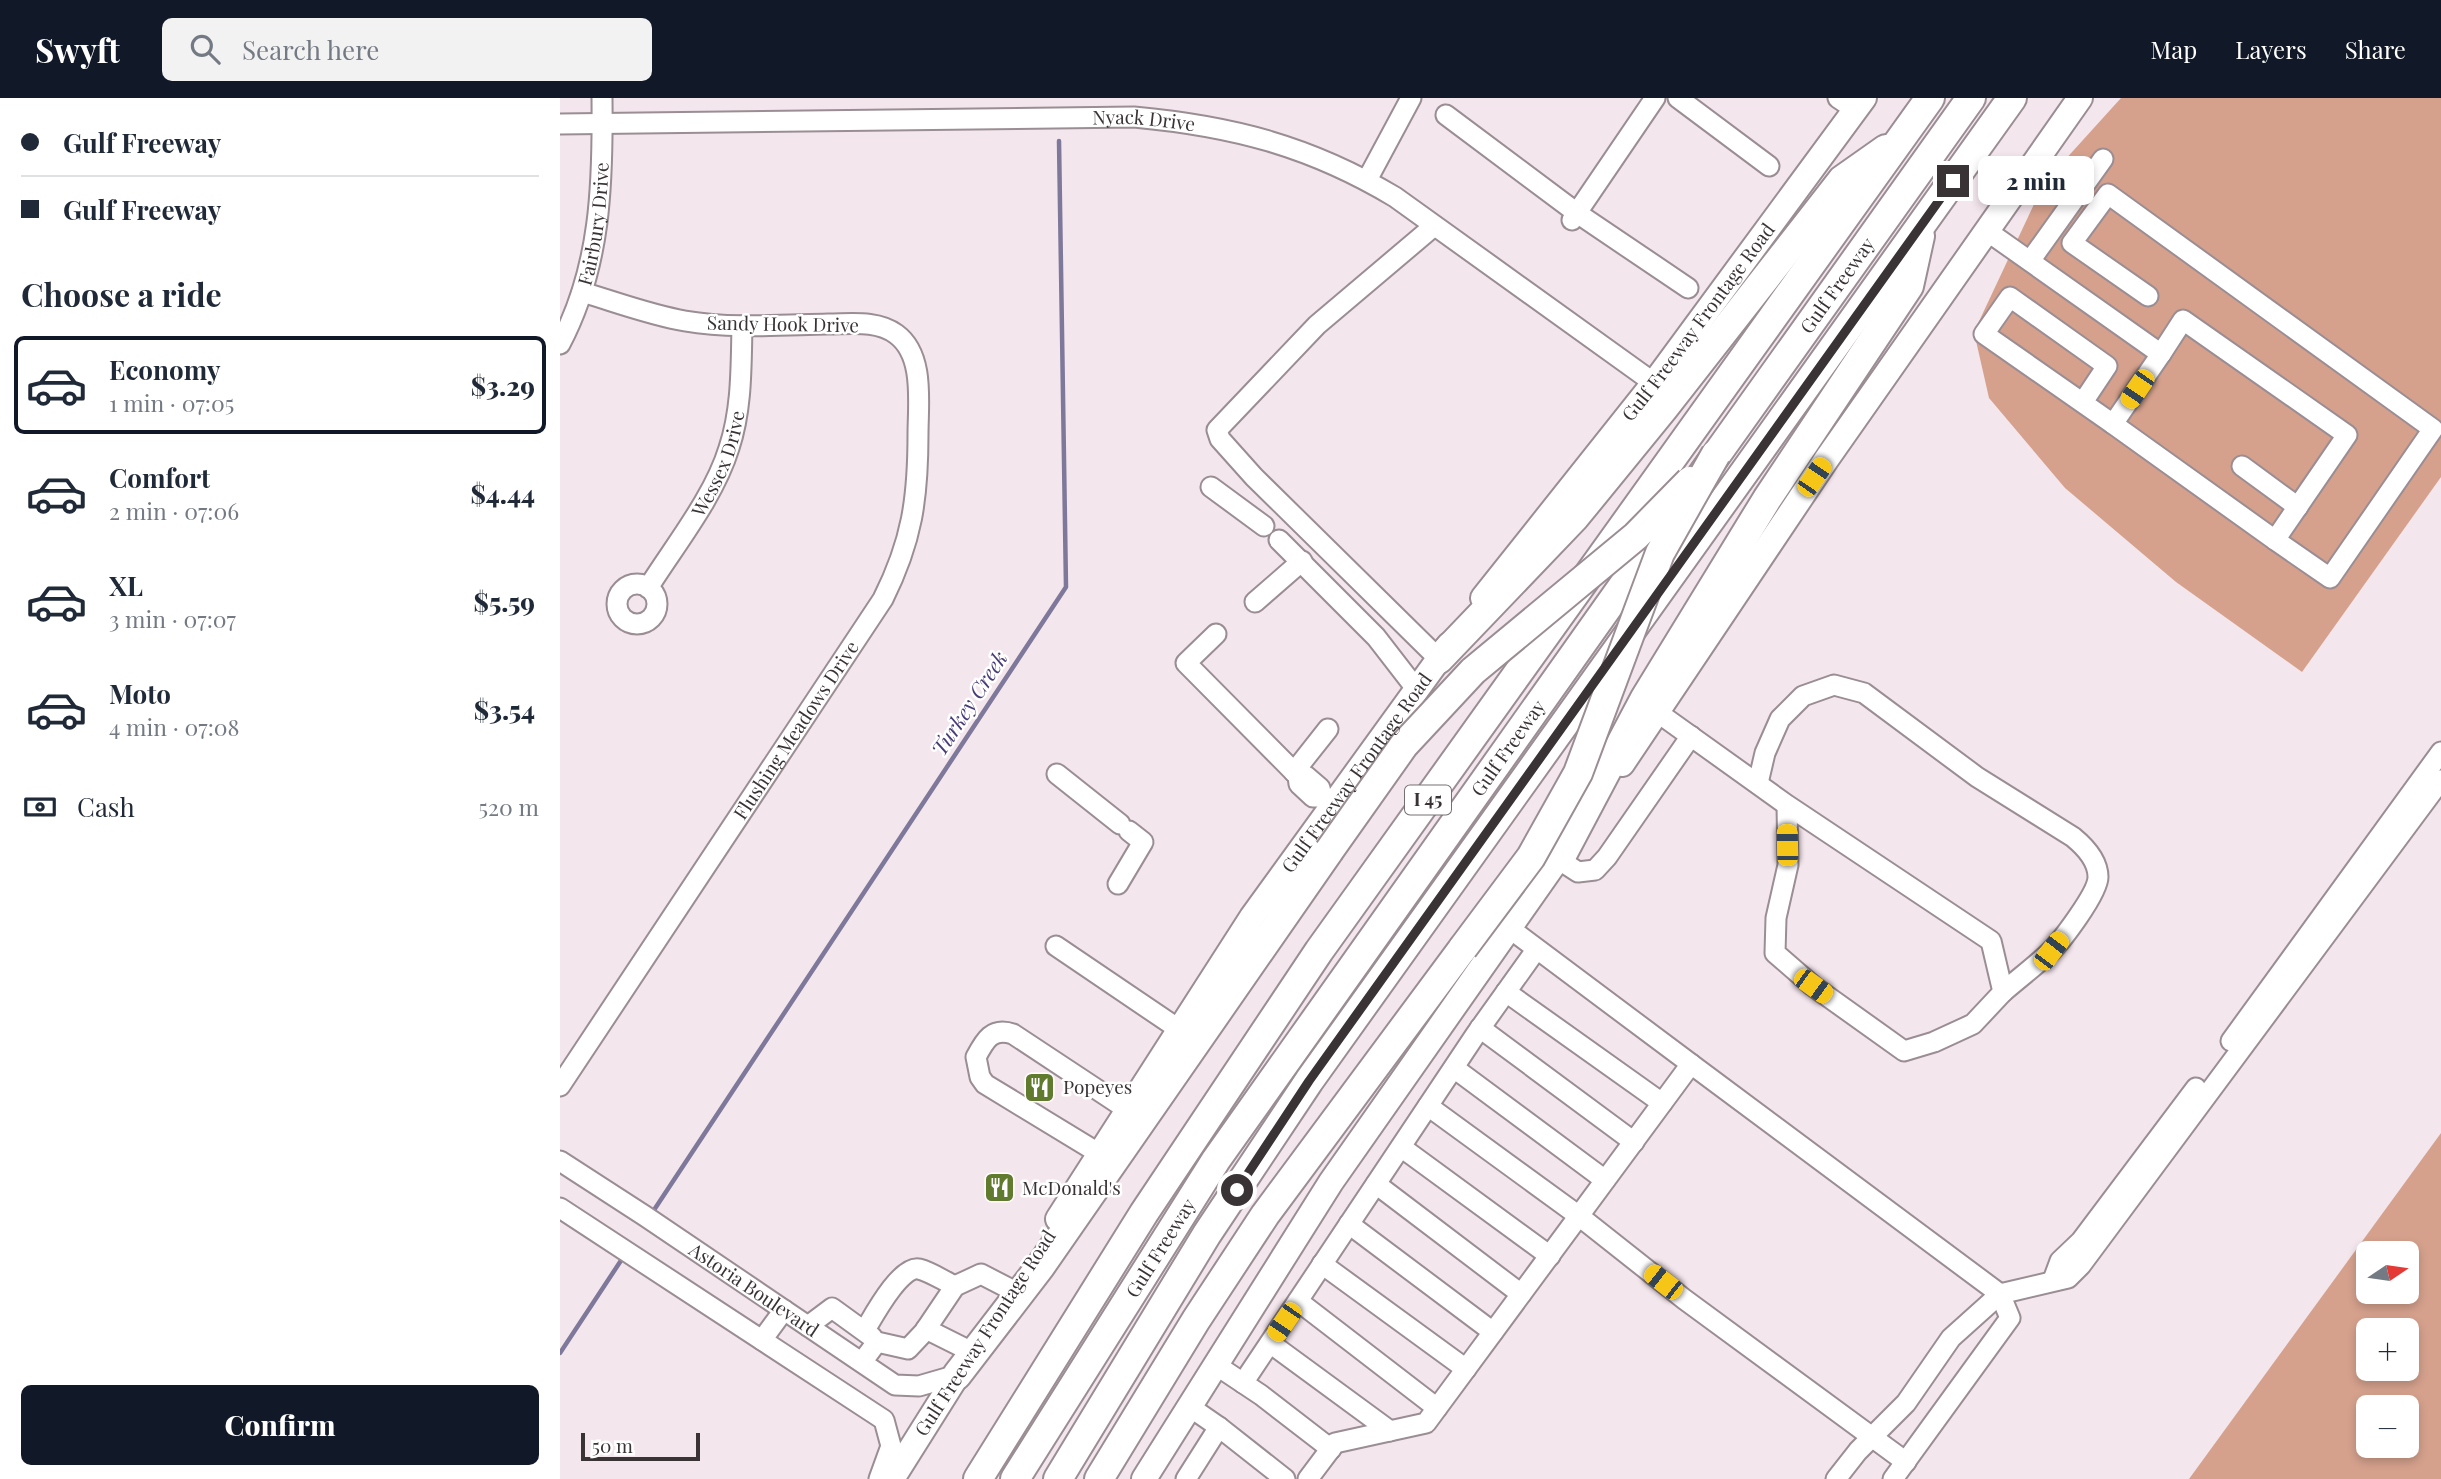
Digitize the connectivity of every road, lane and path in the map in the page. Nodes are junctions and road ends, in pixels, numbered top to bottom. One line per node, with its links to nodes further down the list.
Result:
1 (602, 98): 11 (street, Fairbury Drive)
2 (1411, 98): 16 (street)
3 (1655, 98): 17 (street)
4 (1678, 98): 15 (street)
5 (1930, 98): 13 (highway, Gulf Freeway / I 45)
6 (1971, 98): 32 (highway, Gulf Freeway)
7 (2012, 98): 18 (highway, Gulf Freeway)
8 (2080, 98): 20 (main road)
9 (1853, 102): 29 (main road, Gulf Freeway Frontage Road)
10 (1446, 115): 17 (street)
11 (602, 123): 12 (street, Nyack Drive); 16 (street, Nyack Drive); 23 (street, Fairbury Drive)
12 (560, 124)
13 (1902, 137): 43 (highway); 108 (highway, Gulf Freeway / I 45)
14 (2103, 159): 21 (street)
15 (1769, 166)
16 (1367, 180): 19 (street, Nyack Drive)
17 (1574, 217): 22 (street)
18 (1923, 223): 56 (highway); 110 (highway, Gulf Freeway)
19 (1434, 226): 29 (street, Nyack Drive); 43 (street)
20 (1987, 231): 21 (street); 45 (main road)
21 (2030, 261): 28 (street)
22 (1688, 288)
23 (582, 292): 25 (street, Sandy Hook Drive); 27 (street, Fairbury Drive)
24 (2148, 296): 38 (street)
25 (742, 326): 26 (street, Sandy Hook Drive); 40 (street, Wessex Drive)
26 (901, 339): 67 (street, Flushing Meadows Drive)
27 (560, 344)
28 (2161, 354): 31 (street); 35 (street)
29 (1654, 383): 43 (main road, Gulf Freeway Frontage Road)
30 (2083, 402): 30 (street); 31 (street)
31 (2113, 424): 38 (street)
32 (1716, 454): 95 (highway, bridge); 109 (highway, Gulf Freeway, bridge); 111 (highway, bridge)
33 (2242, 466): 35 (street)
34 (1211, 487): 36 (street)
35 (2298, 507): 38 (street)
36 (1264, 526)
37 (1279, 540): 39 (street)
38 (2275, 540)
39 (1302, 561): 41 (street); 44 (street)
40 (648, 588)
41 (1255, 603)
42 (1216, 634): 50 (street)
43 (1439, 659): 44 (main road, Gulf Freeway Frontage Road)
44 (1417, 690): 53 (main road, Gulf Freeway Frontage Road)
45 (1657, 712): 47 (street); 56 (main road)
46 (1328, 729): 50 (street)
47 (1691, 736): 52 (street); 56 (street)
48 (2441, 752): 55 (street)
49 (1057, 774): 57 (street)
50 (1296, 774): 53 (street)
51 (2441, 780): 55 (street)
52 (1758, 783): 54 (street); 62 (street)
53 (1327, 802): 64 (main road, Gulf Freeway Frontage Road)
54 (1787, 805): 62 (street); 62 (street)
55 (2408, 811): 85 (street)
56 (1560, 856): 58 (main road)
57 (1118, 884)
58 (1509, 928): 60 (street); 96 (main road)
59 (1056, 946): 64 (street)
60 (1536, 950): 61 (street); 65 (street)
61 (1506, 992): 63 (street); 68 (street)
62 (2003, 992)
63 (1480, 1028): 66 (street); 71 (street)
64 (1180, 1030): 70 (main road, Gulf Freeway Frontage Road)
65 (1691, 1064): 68 (street); 85 (street)
66 (1454, 1068): 69 (street); 75 (street)
67 (560, 1086)
68 (1662, 1103): 71 (street)
69 (1428, 1106): 72 (street); 78 (street)
70 (1128, 1110): 73 (main road, Gulf Freeway Frontage Road); 73 (street)
71 (1634, 1142): 75 (street)
72 (1401, 1147): 76 (street); 80 (street)
73 (1100, 1154): 83 (main road, Gulf Freeway Frontage Road)
74 (560, 1161): 87 (street, Astoria Boulevard)
75 (1605, 1180): 78 (street)
76 (1376, 1184): 79 (street); 84 (street)
77 (560, 1208): 92 (street, Astoria Boulevard)
78 (1579, 1216): 80 (street); 103 (street)
79 (1349, 1224): 81 (street); 90 (street)
80 (1550, 1255): 84 (street)
81 (1322, 1264): 86 (street); 97 (street)
82 (955, 1286): 83 (street); 89 (street); 91 (street)
83 (1012, 1290): 95 (main road, Gulf Freeway Frontage Road)
84 (1521, 1294): 90 (street)
85 (2000, 1294): 103 (street); 105 (street)
86 (1298, 1301): 93 (street); 100 (street)
87 (784, 1310): 88 (street, Astoria Boulevard); 92 (street)
88 (808, 1326): 91 (street); 94 (street, Astoria Boulevard)
89 (926, 1329): 91 (street); 95 (street)
90 (1493, 1332): 97 (street)
91 (871, 1336): 94 (street)
92 (762, 1340): 106 (street, Astoria Boulevard)
93 (1270, 1343): 98 (street); 102 (street)
94 (862, 1362): 95 (street, Astoria Boulevard)
95 (965, 1364): 107 (main road, Gulf Freeway Frontage Road)
96 (1216, 1365): 98 (street); 99 (main road)
97 (1466, 1369): 100 (street)
98 (1243, 1383): 104 (street)
99 (1190, 1406): 101 (street); 112 (main road)
100 (1437, 1408): 102 (street)
101 (1219, 1427): 113 (street); 114 (street)
102 (1390, 1431): 104 (street)
103 (1874, 1437): 105 (street); 116 (street)
104 (1331, 1449): 115 (street)
105 (1906, 1462): 117 (street)
106 (879, 1479)
107 (892, 1479)
108 (978, 1479)
109 (1015, 1479)
110 (1058, 1479)
111 (1099, 1479)
112 (1144, 1479)
113 (1186, 1479)
114 (1285, 1479)
115 (1308, 1479)
116 (1836, 1479)
117 (1893, 1479)

